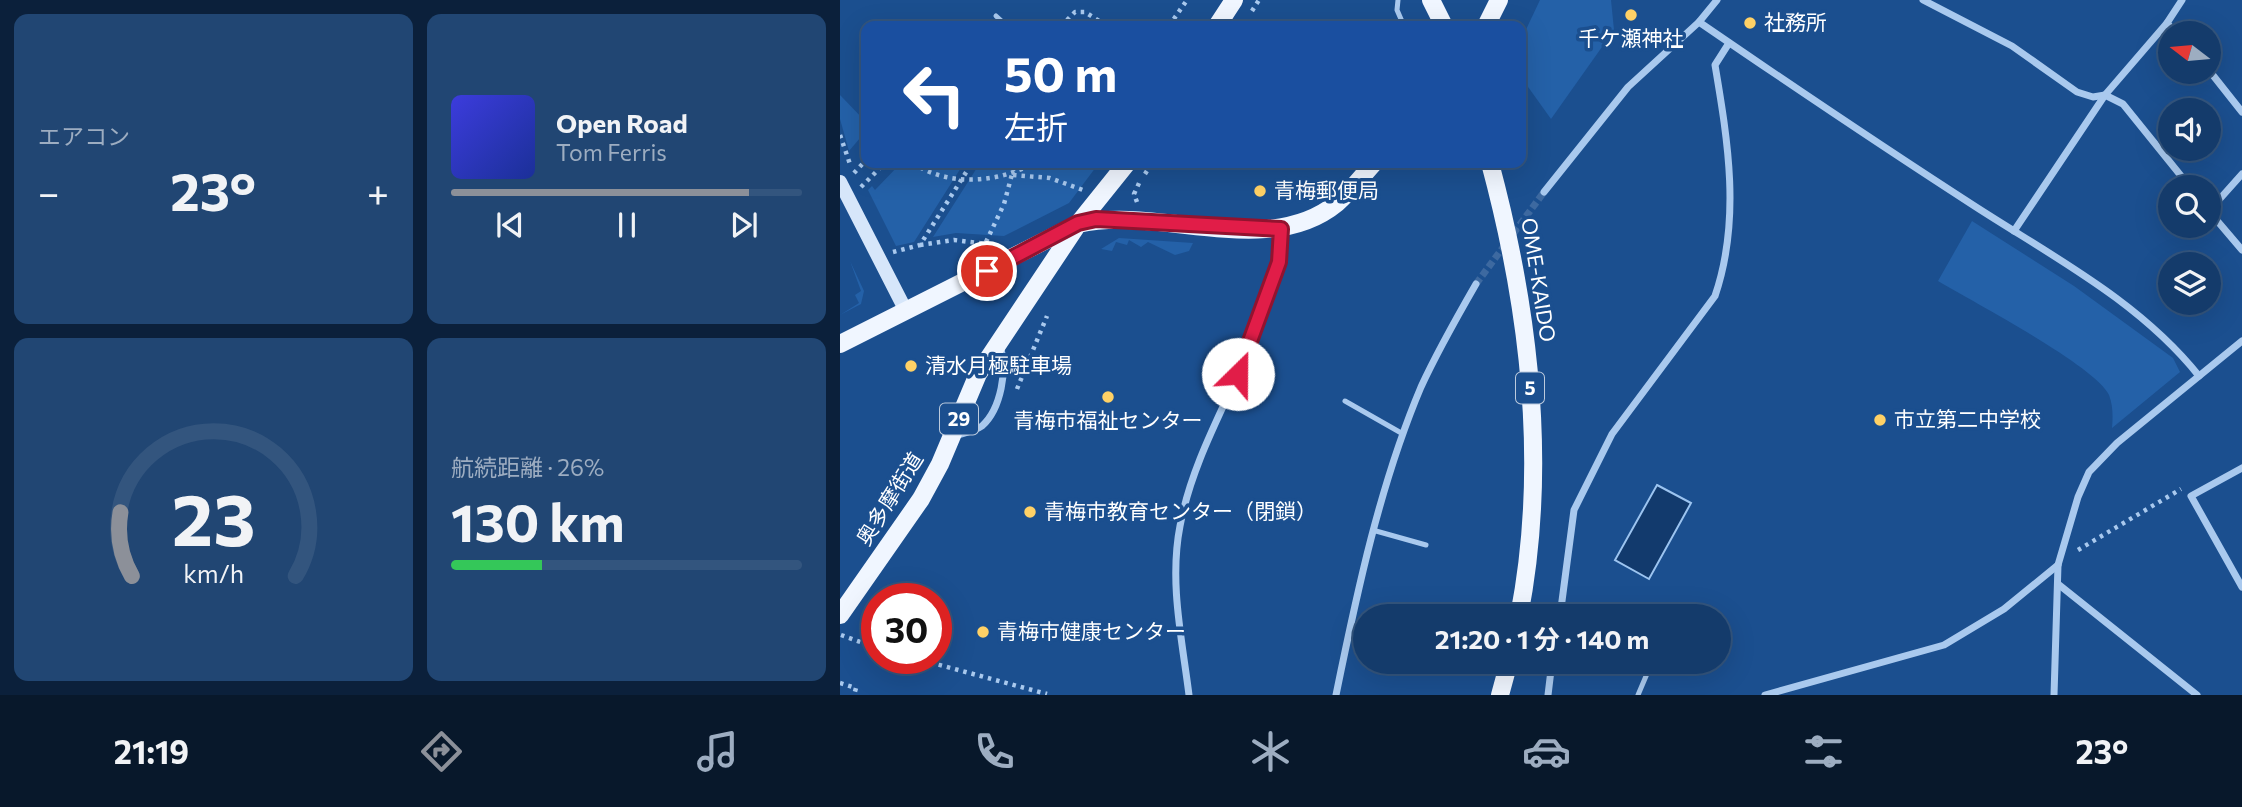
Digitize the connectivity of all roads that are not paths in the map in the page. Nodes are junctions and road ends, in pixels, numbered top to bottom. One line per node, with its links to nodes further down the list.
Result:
1 (1234, 0): 10 (main road)
2 (1398, 0): 11 (lane)
3 (1431, 0): 12 (main road)
4 (1499, 0): 13 (main road)
5 (1717, 0): 15 (street)
6 (1923, 0): 19 (street)
7 (2182, 0): 14 (street)
8 (996, 16): 9 (lane)
9 (1002, 21)
10 (1220, 21)
11 (1402, 21)
12 (1442, 21)
13 (1488, 21)
14 (2168, 21)
15 (1699, 22): 17 (street); 27 (street)
16 (2158, 33): 19 (street)
17 (1729, 43): 32 (street); 50 (street)
18 (2220, 84): 20 (street)
19 (2105, 95): 25 (street); 32 (street)
20 (2242, 112)
21 (1123, 168): 29 (main road, 奥多摩街道 / 29)
22 (1369, 168): 31 (main road, 29)
23 (1491, 168): 49 (main road, OME-KAIDO / 5, bridge)
24 (2242, 174): 28 (street)
25 (2180, 175)
26 (840, 182): 35 (street)
27 (1544, 192)
28 (2221, 198)
29 (1078, 223): 31 (main road, 29); 35 (main road, 奥多摩街道 / 29); 37 (main road, 奥多摩街道 / 29)
30 (2221, 225): 33 (street)
31 (1281, 229): 55 (street)
32 (2014, 231): 39 (street)
33 (2242, 250)
34 (1476, 284): 41 (street)
35 (905, 311): 38 (main road, 奥多摩街道 / 29)
36 (2242, 341): 39 (street)
37 (998, 342): 42 (main road, 奥多摩街道 / 29); 42 (street)
38 (840, 344)
39 (2199, 376): 46 (street)
40 (1345, 401): 41 (lane)
41 (1403, 435): 44 (street)
42 (952, 437): 51 (main road, 奥多摩街道 / 29)
43 (2242, 468): 48 (street)
44 (1376, 531): 45 (lane); 56 (street)
45 (1426, 545)
46 (2058, 565): 47 (street); 60 (street)
47 (2058, 584): 61 (street); 62 (street)
48 (2242, 587)
49 (1521, 604)
50 (1562, 604)
51 (840, 615)
52 (1505, 674): 57 (main road)
53 (1551, 674): 58 (street)
54 (1647, 674): 59 (lane)
55 (1189, 695)
56 (1336, 695)
57 (1500, 695)
58 (1548, 695)
59 (1638, 695)
60 (1765, 695)
61 (2054, 695)
62 (2197, 695)

